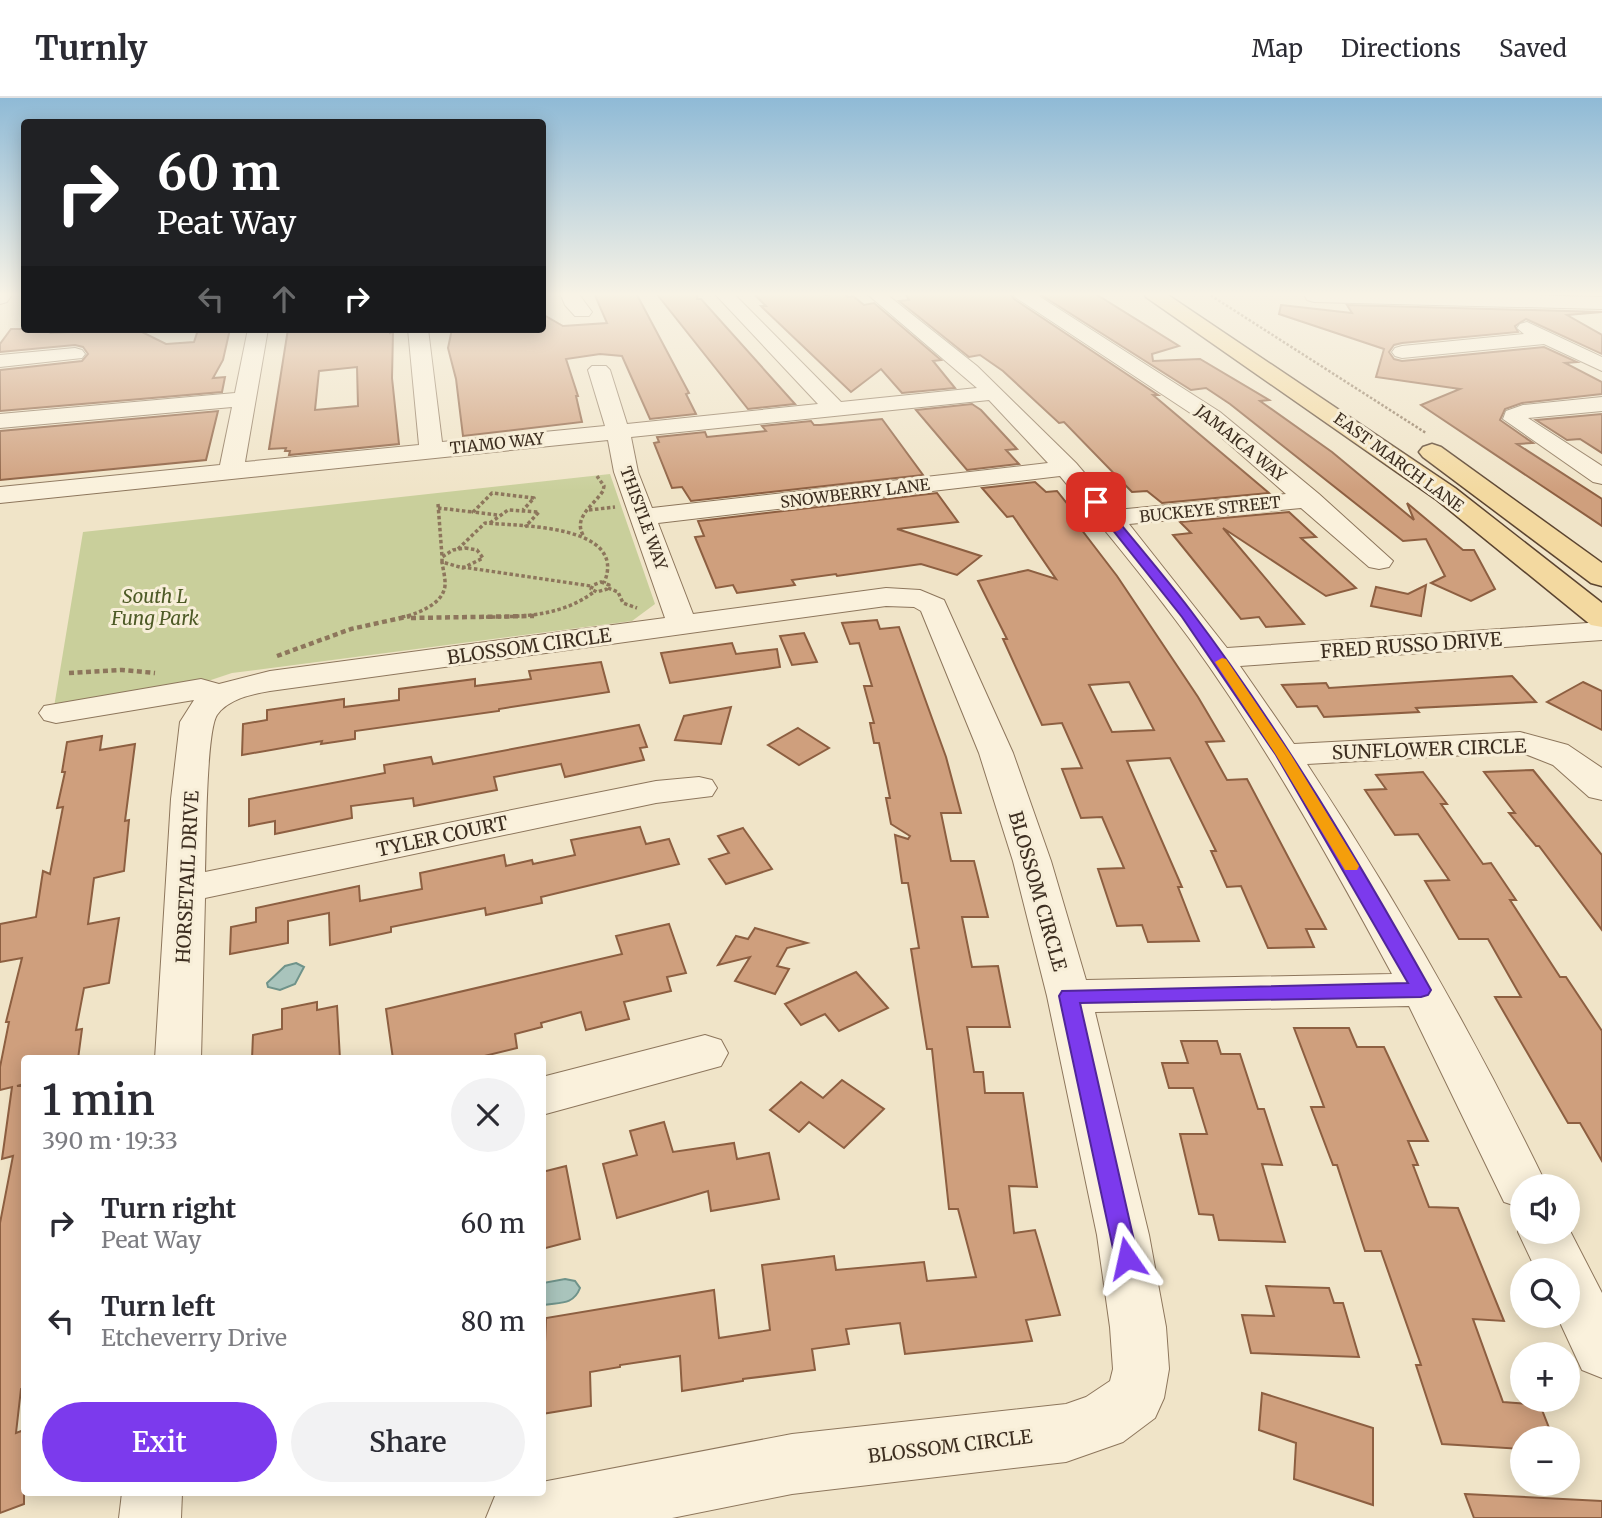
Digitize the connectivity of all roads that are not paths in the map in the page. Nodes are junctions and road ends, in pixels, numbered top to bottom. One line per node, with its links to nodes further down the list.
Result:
1 (19, 359): 8 (street)
2 (252, 359): 11 (street)
3 (421, 359): 17 (street)
4 (787, 359): 13 (street)
5 (955, 359): 10 (street)
6 (1124, 359): 22 (street, JAMAICA WAY)
7 (1253, 359): 27 (main road, EAST MARCH LANE)
8 (0, 361)
9 (599, 370): 15 (street, THISTLE WAY)
10 (995, 393): 13 (street, TIAMO WAY); 18 (street)
11 (243, 399): 14 (street); 19 (street)
12 (1602, 404): 20 (street)
13 (835, 409): 15 (street, TIAMO WAY)
14 (0, 421)
15 (618, 431): 17 (street, TIAMO WAY); 23 (street, THISTLE WAY)
16 (1423, 438): 26 (main road, EAST MARCH LANE)
17 (431, 450): 19 (street, TIAMO WAY)
18 (1067, 468): 23 (street, SNOWBERRY LANE); 24 (street)
19 (231, 471): 21 (street, TIAMO WAY)
20 (1602, 477)
21 (0, 495)
22 (1310, 499): 24 (street, BUCKEYE STREET); 25 (street, JAMAICA WAY)
23 (633, 512): 28 (street, THISTLE WAY)
24 (1111, 518): 30 (street)
25 (1379, 561)
26 (1602, 578)
27 (1602, 618)
28 (682, 624): 31 (street, BLOSSOM CIRCLE); 38 (street, BLOSSOM CIRCLE)
29 (1602, 631): 30 (street, FRED RUSSO DRIVE)
30 (1219, 659): 33 (street)
31 (215, 698): 32 (street, BLOSSOM CIRCLE); 36 (street, HORSETAIL DRIVE)
32 (57, 713)
33 (1284, 755): 35 (street, SUNFLOWER CIRCLE); 37 (street)
34 (699, 788): 36 (street, TYLER COURT)
35 (1602, 789)
36 (186, 888): 40 (street, HORSETAIL DRIVE)
37 (1421, 990): 38 (street); 42 (street)
38 (1069, 996): 47 (street, BLOSSOM CIRCLE)
39 (705, 1053): 41 (street)
40 (178, 1055)
41 (546, 1095)
42 (1515, 1174)
43 (1580, 1306): 44 (street)
44 (1602, 1351)
45 (152, 1496): 46 (street)
46 (150, 1518)
47 (517, 1518)

